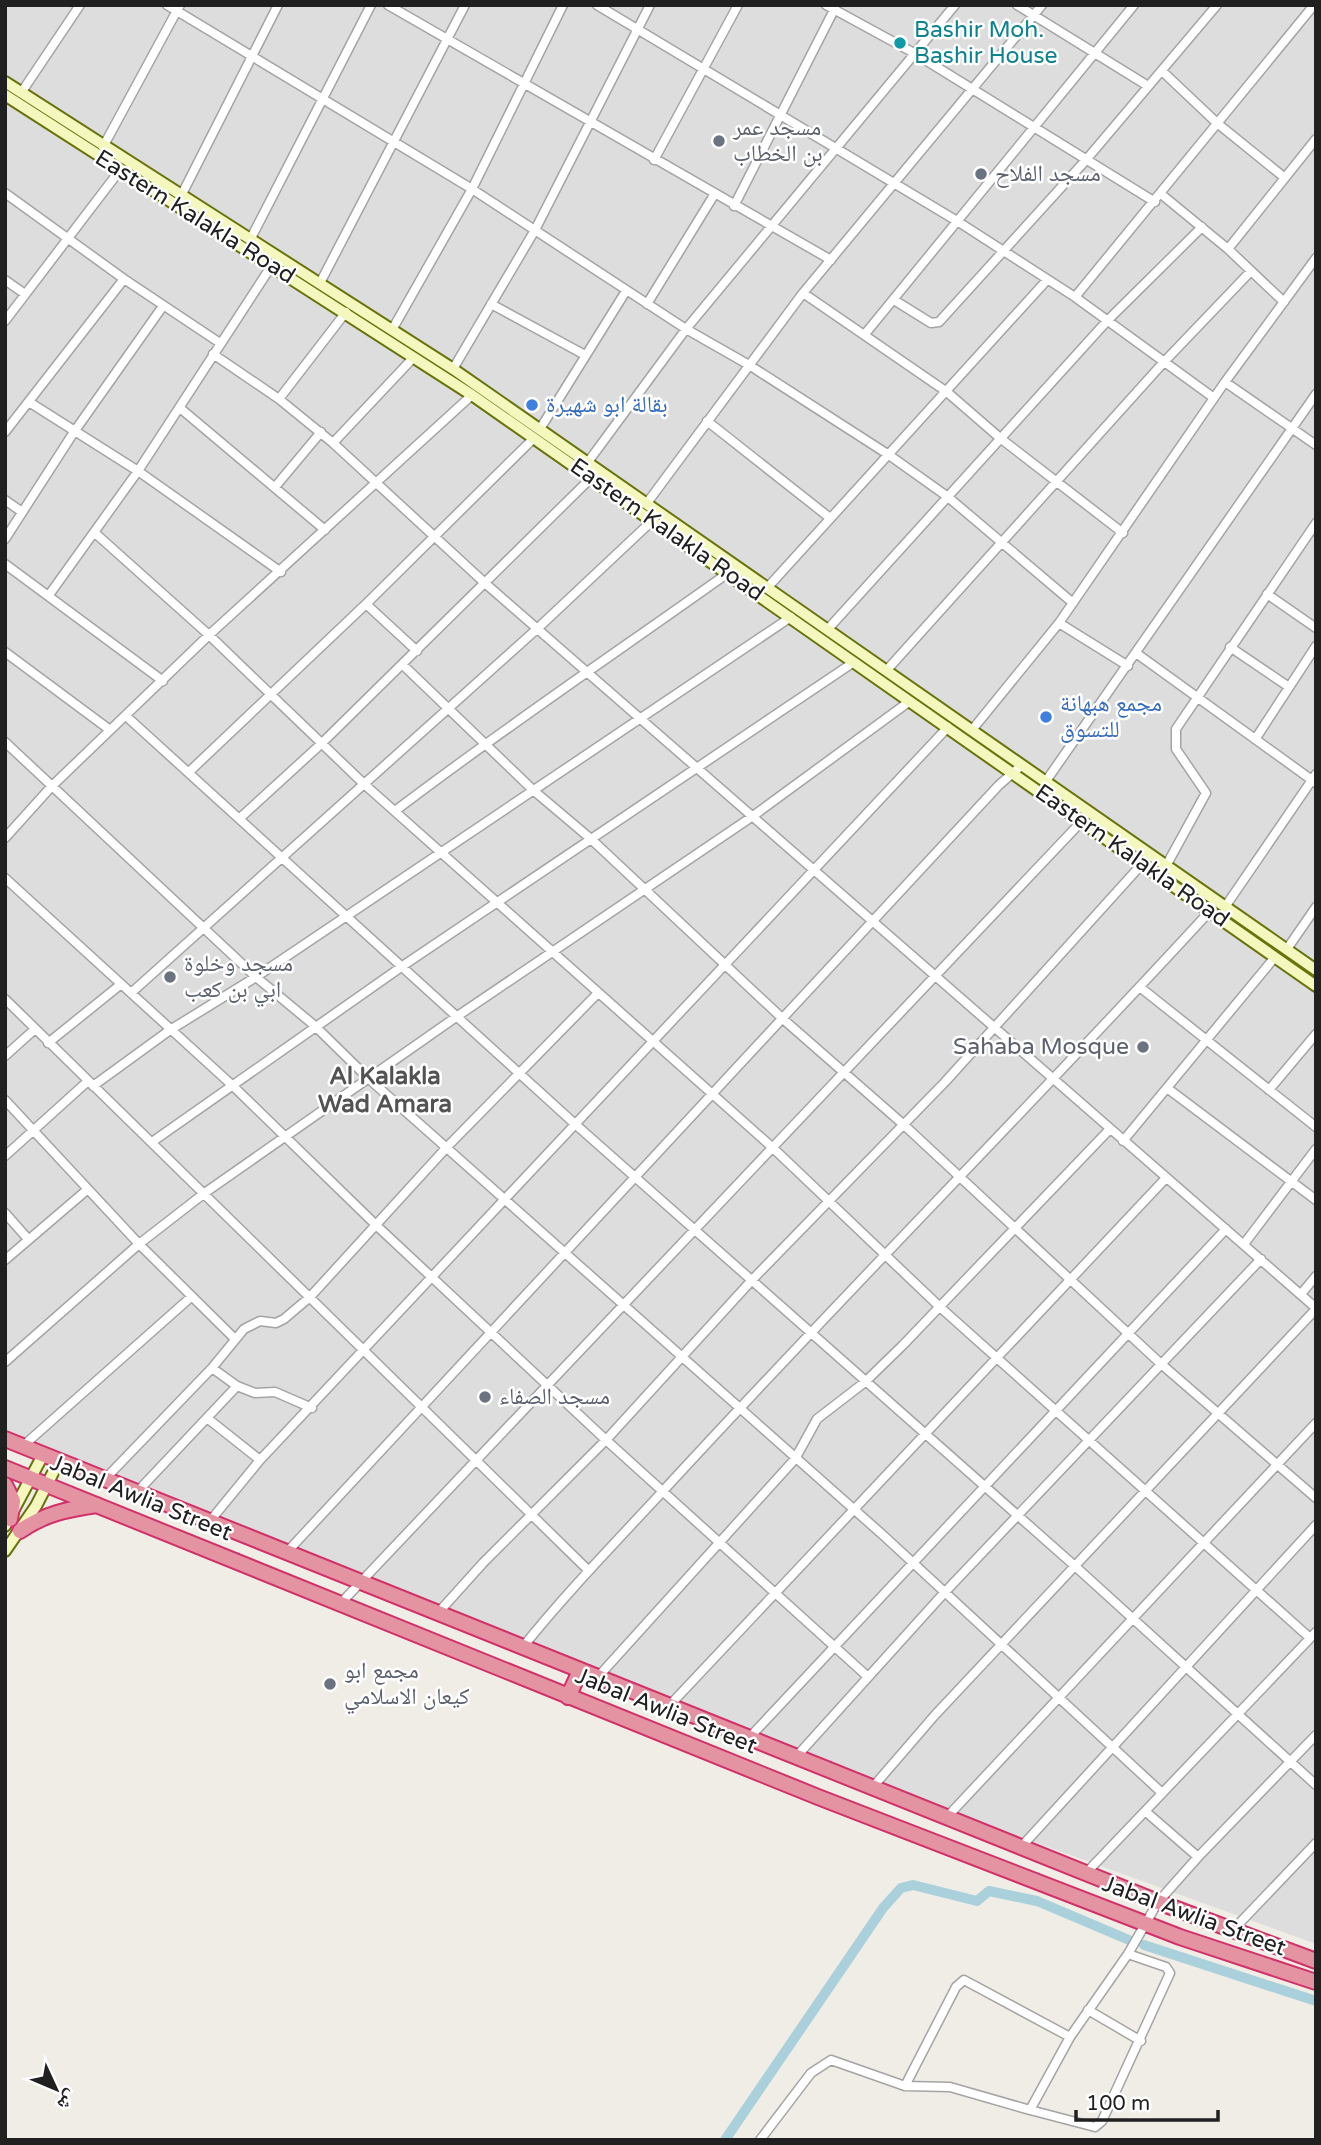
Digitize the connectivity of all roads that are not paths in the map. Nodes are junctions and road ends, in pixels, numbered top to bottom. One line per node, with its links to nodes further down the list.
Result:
1 (80, 5): 31 (street)
2 (167, 5): 18 (street)
3 (278, 5): 24 (street)
4 (371, 5): 33 (street)
5 (388, 5): 21 (street)
6 (465, 5): 21 (street)
7 (563, 5): 28 (street)
8 (597, 5): 20 (street)
9 (650, 5): 20 (street)
10 (738, 5): 25 (street)
11 (955, 5): 23 (street)
12 (1017, 5): 19 (street)
13 (1042, 5): 19 (street)
14 (1134, 5): 22 (street)
15 (1217, 5): 26 (street)
16 (1314, 5): 36 (street)
17 (832, 7): 23 (street); 34 (street)
18 (178, 8): 24 (street); 40 (street)
19 (1034, 15): 22 (street); 30 (street)
20 (638, 29): 25 (street); 35 (street)
21 (447, 40): 28 (street); 39 (street)
22 (1096, 52): 29 (street); 37 (street)
23 (914, 53): 30 (street); 41 (street)
24 (253, 57): 33 (street); 51 (street)
25 (704, 69): 34 (street); 42 (street)
26 (1162, 71): 29 (street); 36 (street)
27 (5, 82): 31 (street, Eastern Kalakla Road)
28 (522, 84): 35 (street); 47 (street)
29 (1148, 86): 43 (street)
30 (974, 90): 37 (street); 46 (street)
31 (21, 93): 40 (street, Eastern Kalakla Road)
32 (5, 95): 44 (street, Eastern Kalakla Road)
33 (323, 100): 39 (street); 59 (street)
34 (779, 116): 41 (street); 53 (street)
35 (590, 121): 42 (street); 57 (street)
36 (1217, 122): 45 (street); 49 (street)
37 (1036, 128): 43 (street); 54 (street)
38 (1316, 139): 45 (street)
39 (394, 142): 47 (street); 69 (street)
40 (103, 147): 51 (street, Eastern Kalakla Road)
41 (833, 149): 46 (street); 55 (street)
42 (654, 160): 50 (street)
43 (1086, 160): 52 (street); 61 (street)
44 (120, 170): 58 (street); 64 (street, Eastern Kalakla Road)
45 (1285, 178): 60 (street)
46 (893, 185): 54 (street); 63 (street)
47 (472, 189): 57 (street); 83 (street)
48 (5, 193): 58 (street)
49 (1161, 194): 52 (street); 56 (street)
50 (714, 195): 53 (street); 77 (street)
51 (181, 196): 59 (street, Eastern Kalakla Road)
52 (1155, 202): 73 (street)
53 (734, 206): 55 (street)
54 (957, 222): 61 (street); 74 (street)
55 (772, 228): 63 (street); 82 (street)
56 (1202, 228): 60 (street); 81 (street)
57 (535, 230): 70 (street); 76 (street)
58 (68, 239): 66 (street); 72 (street)
59 (250, 240): 69 (street, Eastern Kalakla Road)
60 (1228, 249): 65 (street)
61 (1003, 252): 68 (street); 74 (street)
62 (1316, 258): 75 (street)
63 (831, 260): 71 (street)
64 (272, 265): 79 (street, Eastern Kalakla Road); 85 (street)
65 (1251, 271): 75 (street); 89 (street)
66 (124, 279): 78 (street); 98 (street)
67 (5, 280): 72 (street)
68 (1046, 280): 73 (street); 93 (street)
69 (320, 283): 83 (street, Eastern Kalakla Road)
70 (626, 291): 77 (street); 87 (street)
71 (803, 293): 84 (street); 90 (street)
72 (25, 294): 80 (street)
73 (1075, 297): 81 (street)
74 (894, 300): 84 (street)
75 (1284, 302): 92 (street)
76 (491, 304): 87 (street); 91 (street)
77 (647, 304): 82 (street)
78 (163, 306): 85 (street); 105 (street)
79 (346, 312): 88 (street, Eastern Kalakla Road); 97 (street)
80 (5, 321)
81 (1107, 321): 89 (street); 108 (street)
82 (686, 329): 90 (street); 112 (street)
83 (392, 330): 91 (street, Eastern Kalakla Road)
84 (865, 334): 93 (street)
85 (220, 343): 86 (street)
86 (213, 354): 97 (street); 99 (street)
87 (585, 355): 107 (street)
88 (414, 356): 95 (street, Eastern Kalakla Road); 109 (street)
89 (1163, 363): 96 (street); 115 (street)
90 (749, 365): 102 (street); 111 (street)
91 (453, 369): 107 (street, Eastern Kalakla Road)
92 (1225, 382): 96 (street); 103 (street)
93 (947, 392): 108 (street); 111 (street)
94 (1316, 394): 103 (street)
95 (472, 395): 107 (street, Eastern Kalakla Road); 116 (street)
96 (1214, 398): 127 (street)
97 (279, 399): 106 (street)
98 (29, 402): 101 (street); 105 (street)
99 (180, 408): 113 (street); 117 (street)
100 (5, 413): 101 (street)
101 (15, 420): 104 (street)
102 (707, 421): 120 (street); 122 (street)
103 (1292, 428): 110 (street); 150 (street)
104 (5, 432)
105 (74, 432): 113 (street); 121 (street)
106 (321, 432): 109 (street); 117 (street)
107 (537, 433): 112 (street, Eastern Kalakla Road); 114 (street, Eastern Kalakla Road); 128 (street)
108 (1000, 438): 115 (street); 118 (street)
109 (333, 443): 116 (street)
110 (1316, 444)
111 (889, 455): 118 (street); 122 (street)
112 (588, 462): 120 (street, Eastern Kalakla Road)
113 (138, 471): 126 (street); 132 (street)
114 (591, 478): 123 (street, Eastern Kalakla Road); 134 (street)
115 (1055, 482): 127 (street); 130 (street)
116 (374, 483): 125 (street); 128 (street)
117 (275, 487): 125 (street)
118 (948, 497): 130 (street); 144 (street)
119 (5, 500): 121 (street)
120 (647, 503): 135 (street, Eastern Kalakla Road)
121 (22, 512): 129 (street)
122 (830, 518): 135 (street)
123 (653, 520): 133 (street, Eastern Kalakla Road); 142 (street)
124 (1316, 523): 136 (street)
125 (325, 530): 132 (street)
126 (95, 533): 137 (street); 145 (street)
127 (1124, 533): 138 (street)
128 (434, 536): 134 (street); 139 (street)
129 (5, 539)
130 (1001, 544): 138 (street); 154 (street)
131 (5, 564): 137 (street)
132 (281, 572): 145 (street)
133 (728, 573): 140 (street, Eastern Kalakla Road); 155 (street)
134 (486, 584): 142 (street); 148 (street)
135 (768, 587): 144 (street, Eastern Kalakla Road)
136 (1267, 594): 143 (street); 147 (street)
137 (49, 595): 156 (street)
138 (1073, 603): 141 (street)
139 (366, 604): 148 (street); 159 (street)
140 (791, 617): 151 (street, Eastern Kalakla Road); 163 (street)
141 (1059, 623): 153 (street); 166 (street)
142 (538, 628): 155 (street); 161 (street)
143 (1316, 628)
144 (828, 629): 154 (street, Eastern Kalakla Road)
145 (209, 635): 156 (street); 159 (street)
146 (1316, 646): 157 (street)
147 (1230, 647): 157 (street); 158 (street)
148 (417, 651): 152 (street)
149 (5, 652): 165 (street)
150 (1136, 653): 153 (street); 158 (street)
151 (854, 662): 160 (street, Eastern Kalakla Road); 171 (street)
152 (403, 665): 161 (street); 169 (street)
153 (1128, 666): 175 (street)
154 (886, 670): 166 (street, Eastern Kalakla Road)
155 (587, 674): 163 (street); 170 (street)
156 (163, 681): 162 (street)
157 (1289, 687): 167 (street)
158 (1196, 695): 167 (street); 188 (street)
159 (271, 696): 169 (street); 173 (street)
160 (910, 701): 164 (street, Eastern Kalakla Road); 180 (street)
161 (447, 709): 170 (street); 176 (street)
162 (126, 716): 165 (street); 173 (street)
163 (642, 719): 171 (street); 178 (street)
164 (948, 727): 172 (street, Eastern Kalakla Road); 189 (street)
165 (110, 730): 177 (street)
166 (972, 730): 172 (street, Eastern Kalakla Road)
167 (1256, 738): 174 (street)
168 (6, 744): 177 (street)
169 (321, 744): 176 (street); 181 (street)
170 (483, 744): 178 (street); 179 (street)
171 (698, 766): 180 (street); 184 (street)
172 (1017, 768): 175 (street, Eastern Kalakla Road); 182 (street, Eastern Kalakla Road); 197 (street)
173 (190, 771): 181 (street)
174 (1314, 779): 193 (street)
175 (1046, 781): 188 (street, Eastern Kalakla Road)
176 (365, 784): 179 (street); 186 (street)
177 (51, 787): 183 (street); 198 (street)
178 (533, 790): 184 (street); 185 (street)
179 (395, 811): 185 (street)
180 (753, 816): 189 (street); 191 (street)
181 (240, 818): 186 (street)
182 (1082, 821): 187 (street, Eastern Kalakla Road); 206 (street)
183 (5, 838)
184 (591, 839): 191 (street); 192 (street)
185 (442, 851): 192 (street); 196 (street)
186 (284, 858): 196 (street); 198 (street)
187 (1142, 864): 195 (street, Eastern Kalakla Road); 216 (street)
188 (1166, 866): 193 (street, Eastern Kalakla Road)
189 (814, 868): 197 (street); 203 (street)
190 (5, 878): 207 (street)
191 (644, 890): 200 (street); 203 (street)
192 (499, 904): 200 (street); 202 (street)
193 (1225, 907): 199 (street, Eastern Kalakla Road)
194 (1316, 907): 199 (street)
195 (1210, 911): 201 (street, Eastern Kalakla Road); 209 (street)
196 (347, 915): 202 (street); 205 (street)
197 (873, 921): 206 (street); 214 (street)
198 (204, 929): 205 (street); 210 (street)
199 (1287, 949): 204 (street, Eastern Kalakla Road)
200 (553, 954): 211 (street); 213 (street)
201 (1275, 957): 208 (street, Eastern Kalakla Road); 220 (street)
202 (404, 965): 213 (street); 215 (street)
203 (724, 965): 214 (street); 221 (street)
204 (1316, 970)
205 (256, 976): 215 (street); 218 (street)
206 (938, 976): 216 (street); 224 (street)
207 (120, 985): 210 (street); 222 (street)
208 (1316, 986)
209 (1141, 988): 220 (street); 227 (street)
210 (131, 993): 218 (street)
211 (598, 993): 221 (street); 225 (street)
212 (5, 999): 217 (street)
213 (459, 1015): 225 (street); 226 (street)
214 (783, 1019): 224 (street); 232 (street)
215 (316, 1026): 226 (street); 229 (street)
216 (994, 1028): 227 (street); 235 (street)
217 (34, 1029): 222 (street); 223 (street)
218 (170, 1030): 228 (street); 229 (street)
219 (1316, 1034): 231 (street)
220 (1207, 1040): 230 (street); 231 (street)
221 (651, 1042): 232 (street); 234 (street)
222 (48, 1043): 228 (street)
223 (5, 1056)
224 (844, 1072): 235 (street); 243 (street)
225 (520, 1073): 234 (street); 242 (street)
226 (369, 1079): 239 (street); 242 (street)
227 (1052, 1079): 238 (street); 247 (street)
228 (90, 1084): 237 (street); 241 (street)
229 (233, 1086): 239 (street); 241 (street)
230 (1167, 1088): 240 (street); 249 (street)
231 (1269, 1090): 236 (street)
232 (712, 1095): 243 (street); 246 (street)
233 (5, 1100): 237 (street)
234 (575, 1124): 246 (street); 252 (street)
235 (904, 1125): 247 (street); 254 (street)
236 (1316, 1127)
237 (33, 1130): 245 (street); 250 (street)
238 (1109, 1130): 240 (street); 257 (street)
239 (287, 1138): 251 (street); 256 (street)
240 (1124, 1141): 248 (street)
241 (152, 1142): 251 (street)
242 (447, 1147): 252 (street); 256 (street)
243 (773, 1148): 254 (street); 258 (street)
244 (1316, 1149): 249 (street)
245 (5, 1156)
246 (634, 1176): 258 (street); 263 (street)
247 (959, 1177): 257 (street); 264 (street)
248 (1166, 1178): 259 (street); 270 (street)
249 (1292, 1181): 253 (street); 262 (street)
250 (88, 1189): 260 (street); 261 (street)
251 (206, 1192): 261 (street); 273 (street)
252 (506, 1198): 263 (street); 268 (street)
253 (1316, 1200)
254 (829, 1203): 264 (street); 269 (street)
255 (5, 1213): 260 (street)
256 (377, 1226): 268 (street); 273 (street)
257 (1015, 1228): 270 (street); 275 (street)
258 (695, 1229): 269 (street); 274 (street)
259 (1226, 1229): 262 (street); 279 (street)
260 (29, 1239): 266 (street)
261 (139, 1244): 272 (street); 284 (street)
262 (1244, 1244): 265 (street)
263 (565, 1252): 274 (street); 277 (street)
264 (883, 1254): 275 (street); 278 (street)
265 (1261, 1259): 271 (street); 285 (street)
266 (5, 1260)
267 (1316, 1276): 271 (street)
268 (432, 1277): 277 (street); 281 (street)
269 (752, 1280): 278 (street); 282 (street)
270 (1071, 1281): 279 (street); 283 (street)
271 (1301, 1294): 276 (street)
272 (191, 1297): 280 (street); 301 (street)
273 (310, 1297): 280 (street); 281 (street)
274 (625, 1304): 282 (street); 289 (street)
275 (941, 1308): 283 (street); 287 (street)
276 (1316, 1309): 294 (street)
277 (493, 1331): 289 (street); 290 (street)
278 (809, 1332): 287 (street); 292 (street)
279 (1127, 1332): 285 (street); 293 (street)
280 (235, 1339): 286 (street)
281 (365, 1350): 290 (street); 291 (street)
282 (684, 1356): 292 (street); 299 (street)
283 (998, 1358): 293 (street); 297 (street)
284 (5, 1362)
285 (1160, 1363): 294 (street); 300 (street)
286 (212, 1368): 288 (street); 309 (street)
287 (865, 1382): 297 (street); 304 (street)
288 (237, 1386): 291 (street); 295 (street)
289 (549, 1386): 299 (street); 303 (street)
290 (424, 1406): 303 (street); 329 (street)
291 (312, 1408): 306 (street)
292 (737, 1408): 304 (street); 314 (street)
293 (1054, 1409): 300 (street); 313 (street)
294 (1219, 1414): 307 (street); 316 (street)
295 (207, 1418): 306 (street); 315 (street)
296 (1316, 1423): 307 (street)
297 (925, 1434): 313 (street); 319 (street)
298 (5, 1439): 301 (highway, Jabal Awlia Street)
299 (606, 1440): 314 (street); 320 (street)
300 (1088, 1441): 316 (street); 321 (street)
301 (23, 1446): 302 (highway, Jabal Awlia Street)
302 (43, 1455): 305 (highway, Jabal Awlia Street); 310 (street)
303 (478, 1459): 320 (street); 333 (street)
304 (795, 1459): 319 (street); 326 (street)
305 (59, 1461): 309 (highway, Jabal Awlia Street); 312 (street)
306 (260, 1461): 322 (street)
307 (1278, 1464): 317 (street); 327 (street)
308 (5, 1468): 310 (highway, Jabal Awlia Street)
309 (105, 1479): 315 (highway, Jabal Awlia Street)
310 (31, 1480): 312 (highway, Jabal Awlia Street); 323 (street)
311 (5, 1485): 323 (highway)
312 (48, 1486): 318 (highway, Jabal Awlia Street); 325 (street)
313 (983, 1486): 321 (street); 330 (street)
314 (663, 1491): 326 (street); 332 (street)
315 (137, 1492): 322 (highway, Jabal Awlia Street)
316 (1146, 1492): 327 (street); 331 (street)
317 (1316, 1498)
318 (98, 1505): 325 (highway); 337 (highway, Jabal Awlia Street)
319 (853, 1509): 330 (street); 336 (street)
320 (531, 1515): 332 (street); 338 (street)
321 (1017, 1516): 331 (street); 335 (street)
322 (210, 1521): 329 (highway, Jabal Awlia Street)
323 (8, 1522)
324 (1316, 1525): 334 (street)
325 (20, 1531): 328 (street)
326 (720, 1542): 336 (street); 347 (street)
327 (1204, 1543): 334 (street); 339 (street)
328 (5, 1551)
329 (287, 1552): 333 (highway, Jabal Awlia Street)
330 (912, 1561): 335 (street); 341 (street)
331 (1076, 1567): 339 (street); 342 (street)
332 (588, 1570): 343 (street)
333 (360, 1582): 337 (street); 338 (highway, Jabal Awlia Street)
334 (1258, 1589): 340 (street); 344 (street)
335 (945, 1592): 342 (street); 346 (street)
336 (775, 1593): 341 (street); 350 (street)
337 (340, 1604): 348 (highway, Jabal Awlia Street)
338 (438, 1614): 343 (highway, Jabal Awlia Street)
339 (1134, 1619): 344 (street); 349 (street)
340 (1313, 1635): 351 (street)
341 (833, 1645): 346 (street); 353 (street)
342 (1003, 1645): 349 (street); 358 (street)
343 (522, 1648): 345 (highway, Jabal Awlia Street)
344 (1186, 1668): 351 (street); 354 (street)
345 (580, 1671): 347 (highway, Jabal Awlia Street); 348 (highway)
346 (867, 1676): 355 (street)
347 (597, 1678): 350 (highway, Jabal Awlia Street)
348 (568, 1697): 367 (highway, Jabal Awlia Street)
349 (1061, 1698): 354 (street); 361 (street)
350 (669, 1706): 353 (highway, Jabal Awlia Street)
351 (1236, 1712): 356 (street); 359 (street)
352 (1316, 1735): 356 (street)
353 (749, 1738): 355 (highway, Jabal Awlia Street)
354 (1113, 1746): 359 (street); 363 (street)
355 (796, 1757): 358 (highway, Jabal Awlia Street)
356 (1291, 1762): 357 (street); 364 (street)
357 (1316, 1785)
358 (872, 1788): 361 (highway, Jabal Awlia Street)
359 (1161, 1792): 360 (street)
360 (1145, 1811): 364 (street); 365 (street)
361 (947, 1817): 363 (highway, Jabal Awlia Street)
362 (1316, 1843): 368 (street)
363 (1022, 1846): 365 (highway, Jabal Awlia Street)
364 (1198, 1857): 366 (street)
365 (1087, 1872): 366 (highway, Jabal Awlia Street)
366 (1158, 1902): 367 (street); 368 (highway, Jabal Awlia Street)
367 (1147, 1924): 369 (street); 371 (highway, Jabal Awlia Street)
368 (1232, 1931): 370 (highway, Jabal Awlia Street)
369 (1128, 1954): 372 (street); 374 (street)
370 (1316, 1961)
371 (1316, 1982)
372 (1088, 2010): 373 (street); 374 (street)
373 (1070, 2037): 375 (street); 376 (street)
374 (1141, 2041): 376 (street)
375 (905, 2086): 376 (street); 377 (street)
376 (1030, 2110)
377 (760, 2140)

